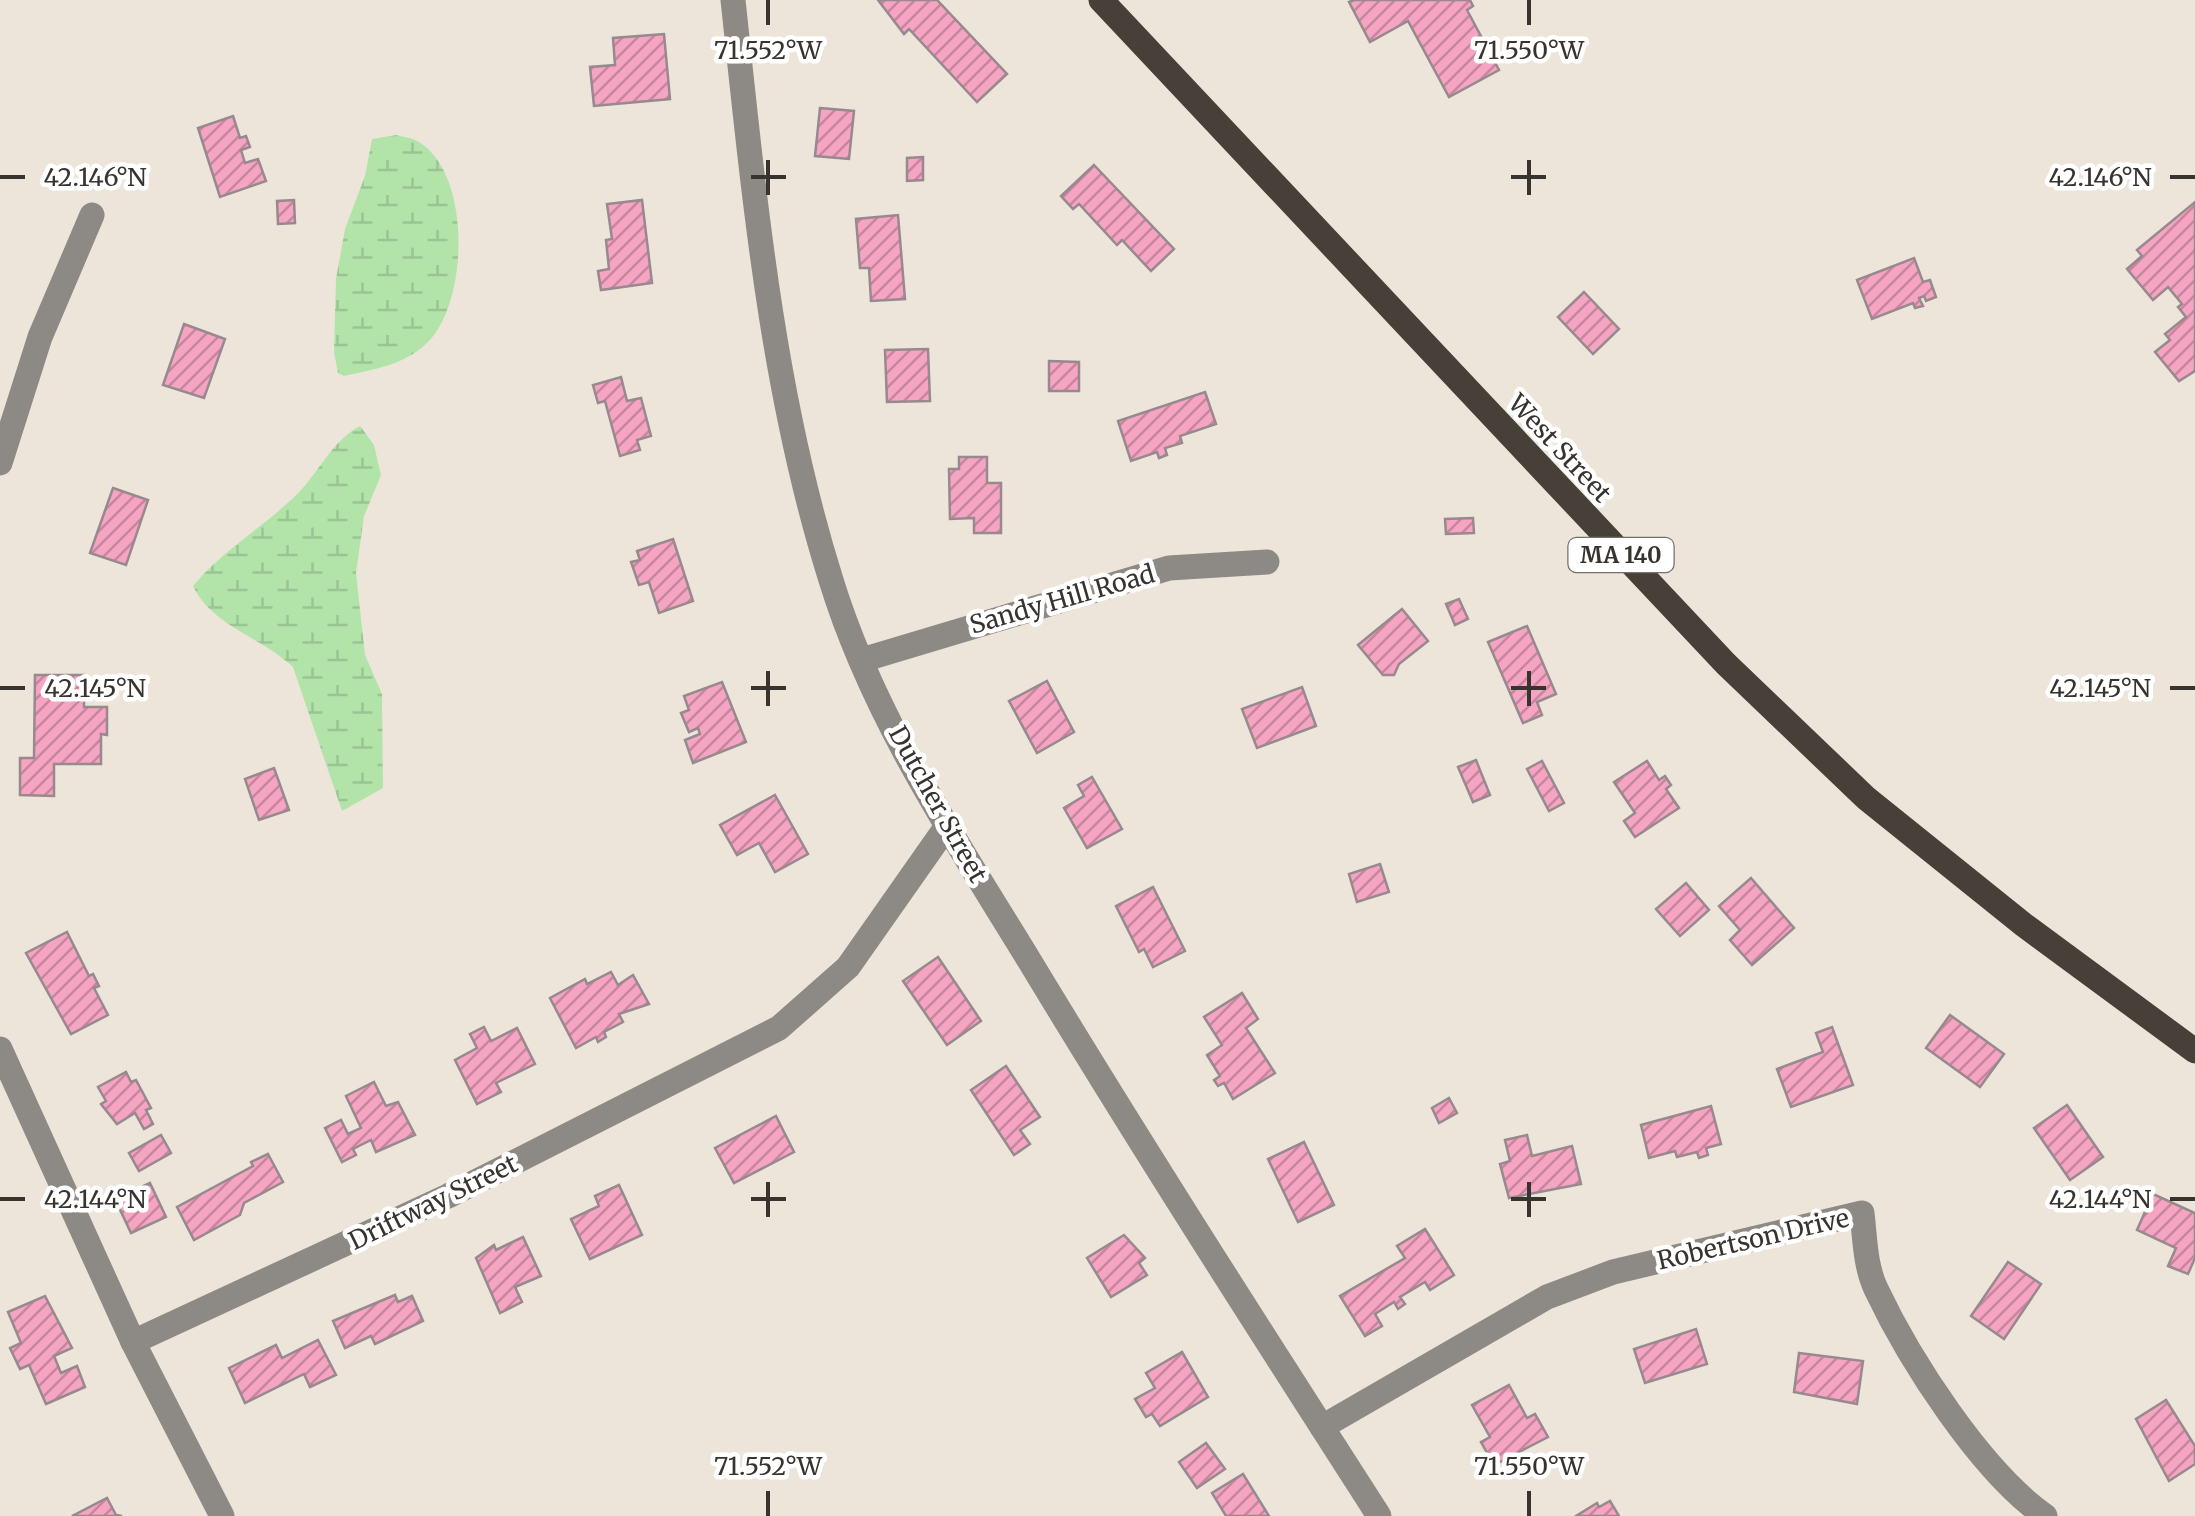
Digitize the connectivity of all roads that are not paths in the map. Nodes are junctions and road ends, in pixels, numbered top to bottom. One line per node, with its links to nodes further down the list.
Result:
1 (734, 0): 6 (street, Dutcher Street)
2 (1101, 0): 9 (main road, West Street / MA 140)
3 (92, 216): 4 (street)
4 (0, 463)
5 (1267, 562): 6 (street, Sandy Hill Road)
6 (862, 660): 7 (street, Dutcher Street)
7 (947, 826): 10 (street, Driftway Street); 11 (street, Dutcher Street)
8 (0, 1048): 10 (street)
9 (2195, 1051)
10 (133, 1342): 12 (street)
11 (1322, 1427): 13 (street, Dutcher Street); 14 (street, Robertson Drive)
12 (222, 1516)
13 (1378, 1516)
14 (2044, 1516)

